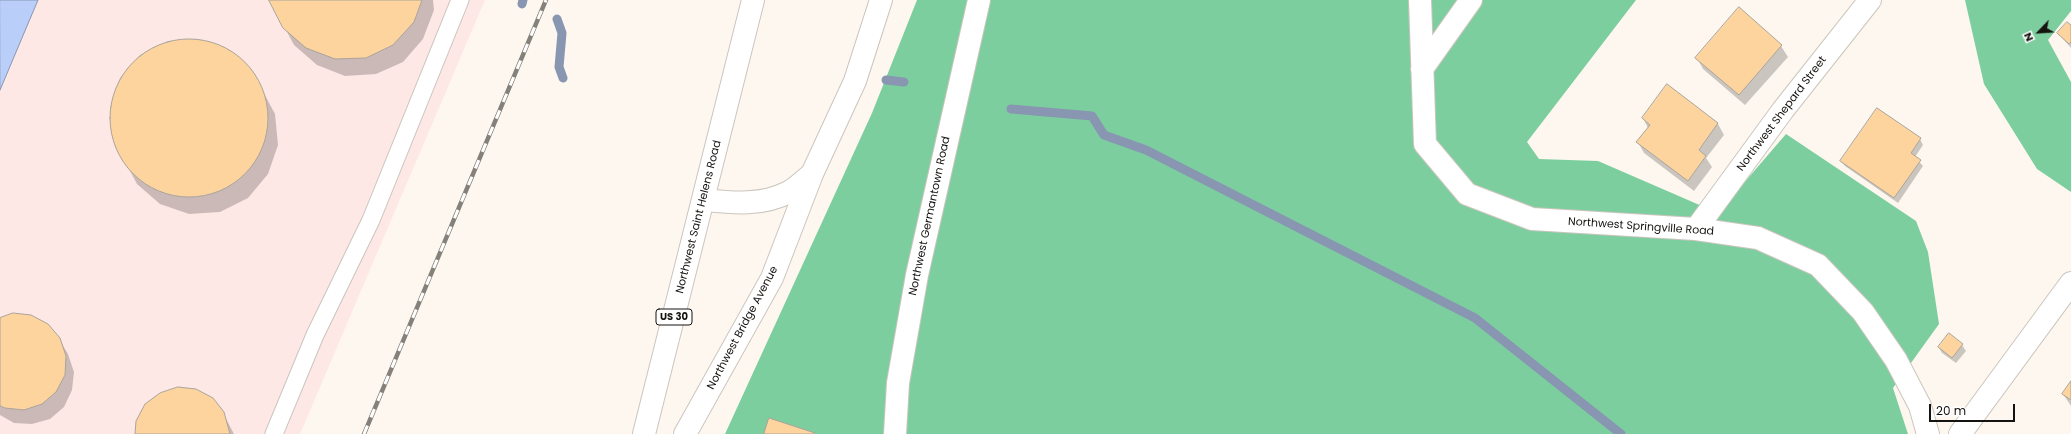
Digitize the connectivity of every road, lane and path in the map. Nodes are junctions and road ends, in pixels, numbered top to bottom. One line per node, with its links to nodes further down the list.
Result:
1 (460, 0): 13 (lane)
2 (753, 0): 10 (main road, Northwest Saint Helens Road / US 30)
3 (882, 0): 9 (main road, Northwest Bridge Avenue)
4 (979, 0): 16 (main road, Northwest Germantown Road)
5 (1420, 0): 8 (main road, Northwest Springville Road)
6 (1471, 0): 8 (main road)
7 (1870, 0): 11 (main road, Northwest Shepard Street)
8 (1422, 69): 11 (main road, Northwest Springville Road)
9 (812, 174): 10 (main road, Northwest Bridge Avenue); 15 (main road, Northwest Bridge Avenue)
10 (704, 200): 14 (main road, Northwest Saint Helens Road / US 30)
11 (1696, 229): 17 (main road, Northwest Springville Road)
12 (2071, 283): 18 (main road)
13 (274, 434)
14 (644, 434)
15 (685, 434)
16 (895, 434)
17 (1928, 434)
18 (1960, 434)

